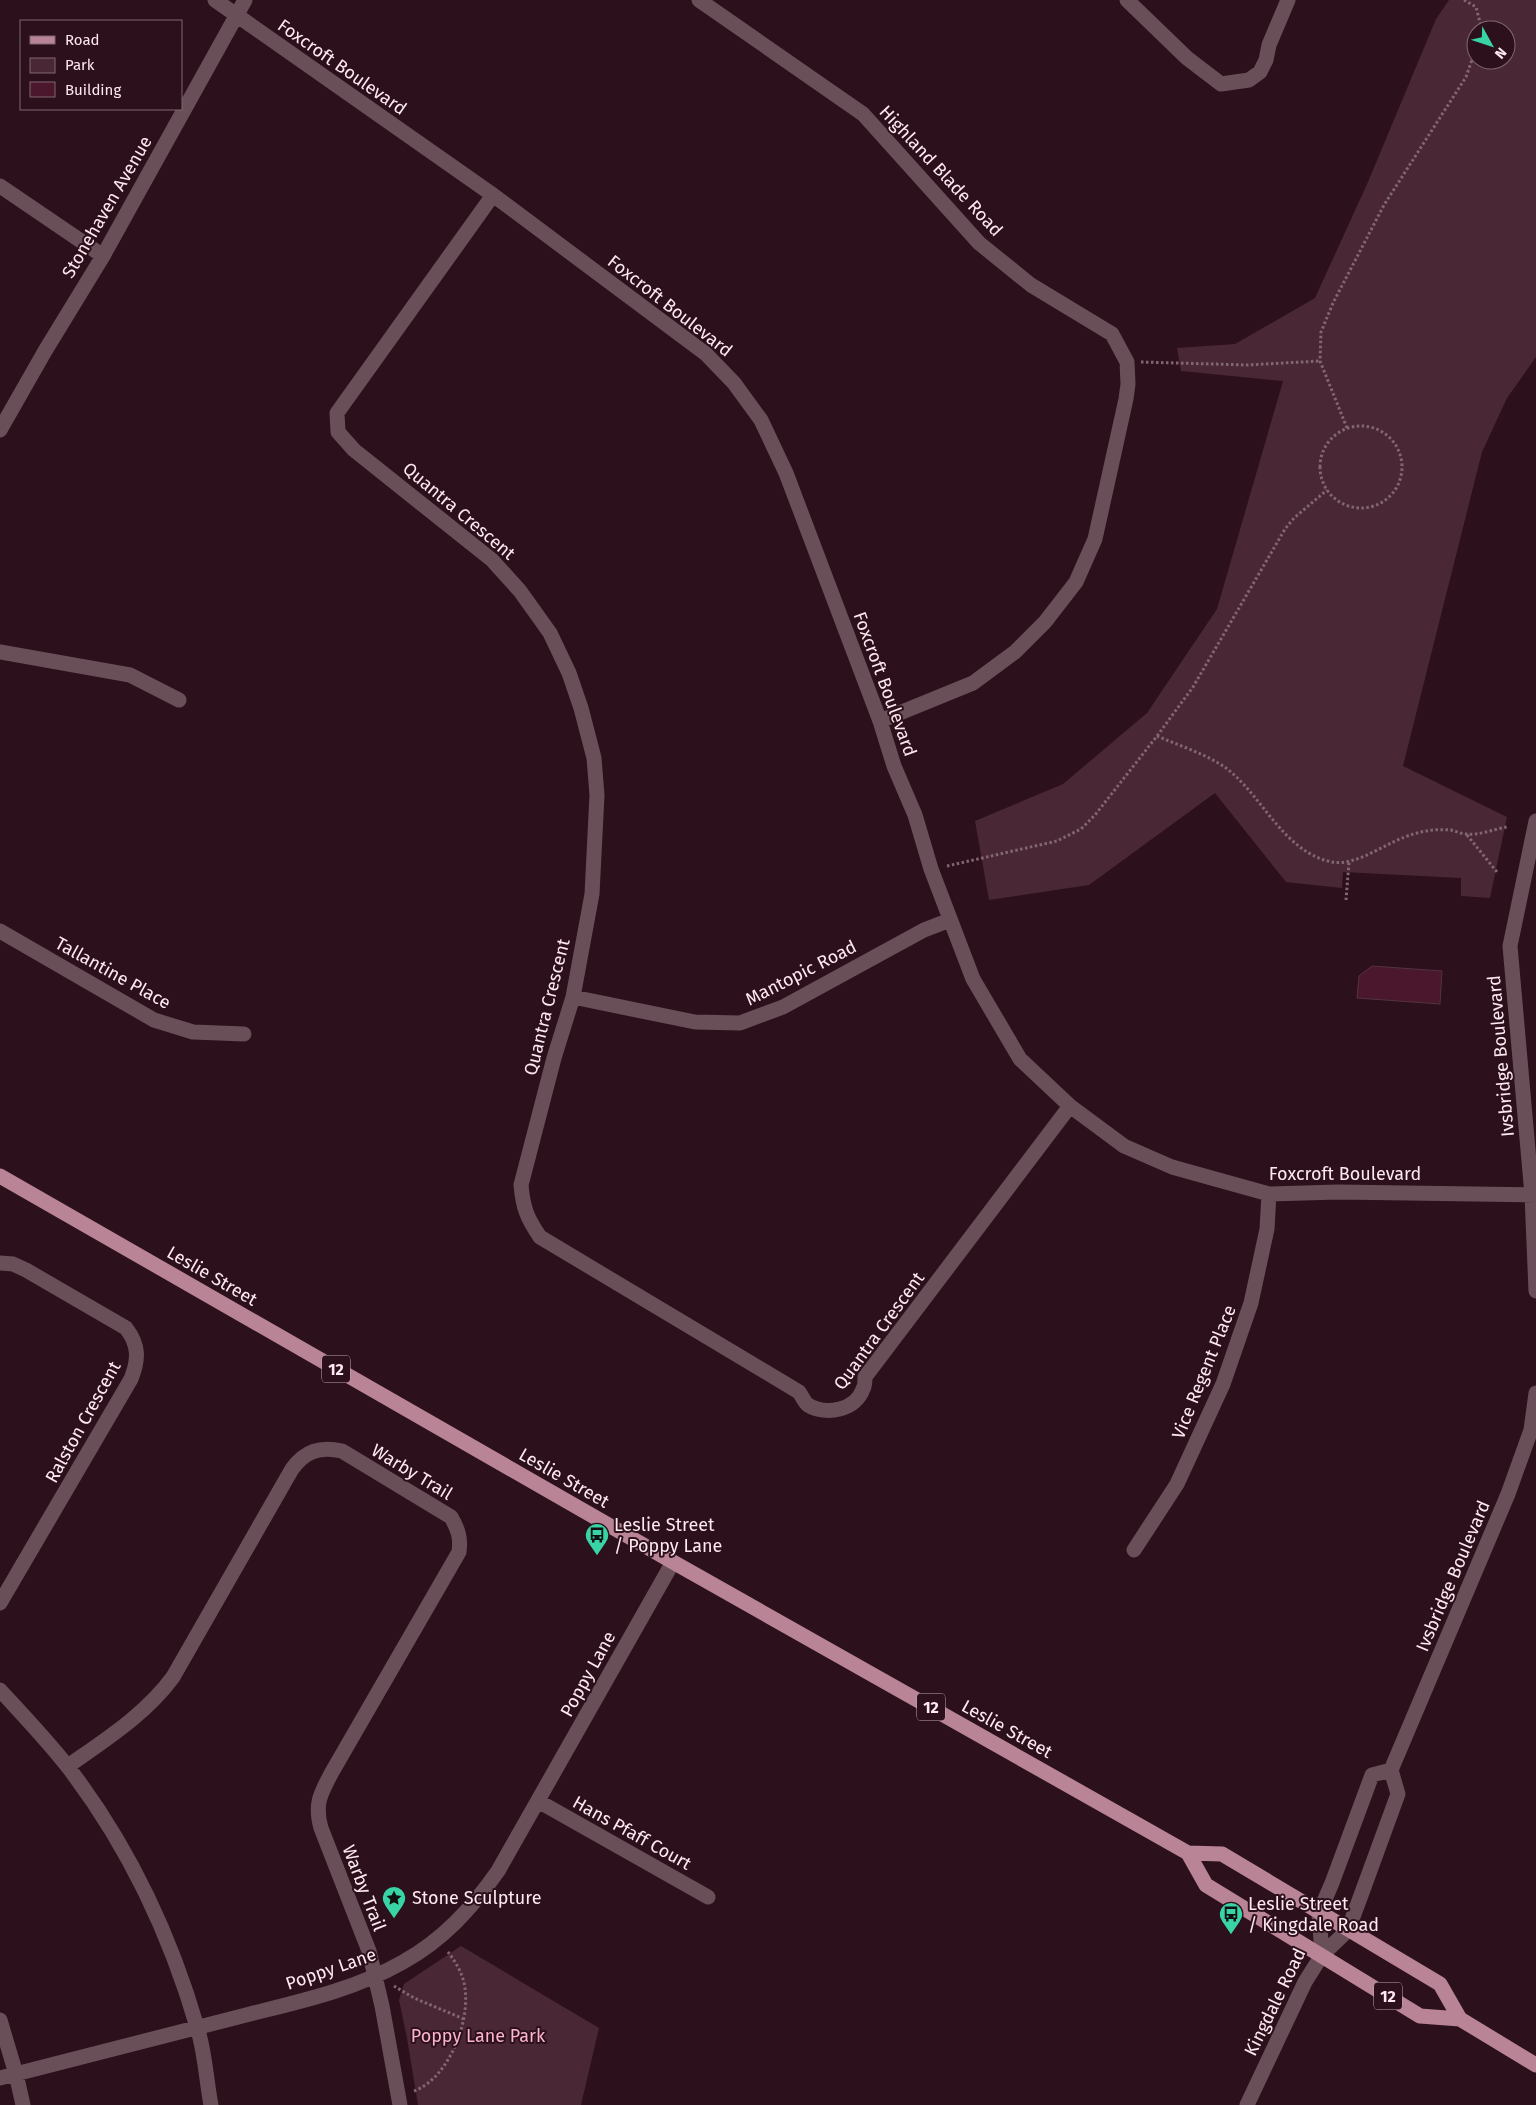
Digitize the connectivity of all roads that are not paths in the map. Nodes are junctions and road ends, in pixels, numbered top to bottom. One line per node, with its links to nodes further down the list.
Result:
1 (215, 0): 6 (street, Foxcroft Boulevard)
2 (245, 0): 6 (street, Stonehaven Avenue)
3 (699, 0): 13 (street, Highland Blade Road)
4 (1127, 0): 5 (street)
5 (1288, 0)
6 (236, 15): 8 (street, Foxcroft Boulevard); 9 (street, Stonehaven Avenue)
7 (0, 186): 9 (street)
8 (493, 195): 13 (street, Foxcroft Boulevard); 18 (street, Quantra Crescent)
9 (103, 256): 10 (street, Stonehaven Avenue)
10 (0, 430)
11 (0, 652): 12 (street)
12 (179, 700)
13 (880, 721): 16 (street, Foxcroft Boulevard)
14 (1536, 821): 15 (street, Ivsbridge Boulevard)
15 (1533, 851): 23 (street, Ivsbridge Boulevard)
16 (950, 920): 18 (street, Mantopic Road); 20 (street, Foxcroft Boulevard)
17 (0, 931): 19 (street, Tallantine Place)
18 (573, 997): 20 (street, Quantra Crescent)
19 (244, 1034)
20 (1070, 1106): 22 (street, Foxcroft Boulevard)
21 (0, 1176): 28 (main road, Leslie Street / 12)
22 (1268, 1194): 23 (street, Foxcroft Boulevard); 27 (street, Vice Regent Place)
23 (1534, 1195): 25 (street, Ivsbridge Boulevard)
24 (0, 1263): 29 (street, Ralston Crescent)
25 (1536, 1291)
26 (1536, 1393): 32 (street, Ivsbridge Boulevard)
27 (1134, 1550)
28 (673, 1562): 33 (street, Poppy Lane); 34 (main road, Leslie Street / 12)
29 (0, 1603)
30 (0, 1690): 31 (street)
31 (68, 1766): 39 (street, Warby Trail); 42 (street)
32 (1391, 1770): 36 (street); 37 (street)
33 (538, 1801): 35 (street, Hans Pfaff Court); 39 (street, Poppy Lane)
34 (1188, 1853): 36 (main road, Leslie Street / 12); 38 (main road, Leslie Street / 12)
35 (708, 1897)
36 (1319, 1912): 37 (main road, Leslie Street / 12); 38 (street, Kingdale Road)
37 (1348, 1930): 38 (street); 40 (main road, Leslie Street / 12)
38 (1322, 1954): 40 (main road, Leslie Street / 12); 49 (street, Kingdale Road)
39 (376, 1977): 42 (street, Poppy Lane); 48 (street, Warby Trail)
40 (1460, 2019): 43 (main road, Leslie Street / 12)
41 (0, 2020): 44 (street)
42 (198, 2028): 44 (street, Poppy Lane); 47 (street)
43 (1536, 2065)
44 (16, 2074): 45 (street, Poppy Lane); 46 (street)
45 (0, 2078)
46 (23, 2105)
47 (211, 2105)
48 (400, 2105)
49 (1247, 2105)

